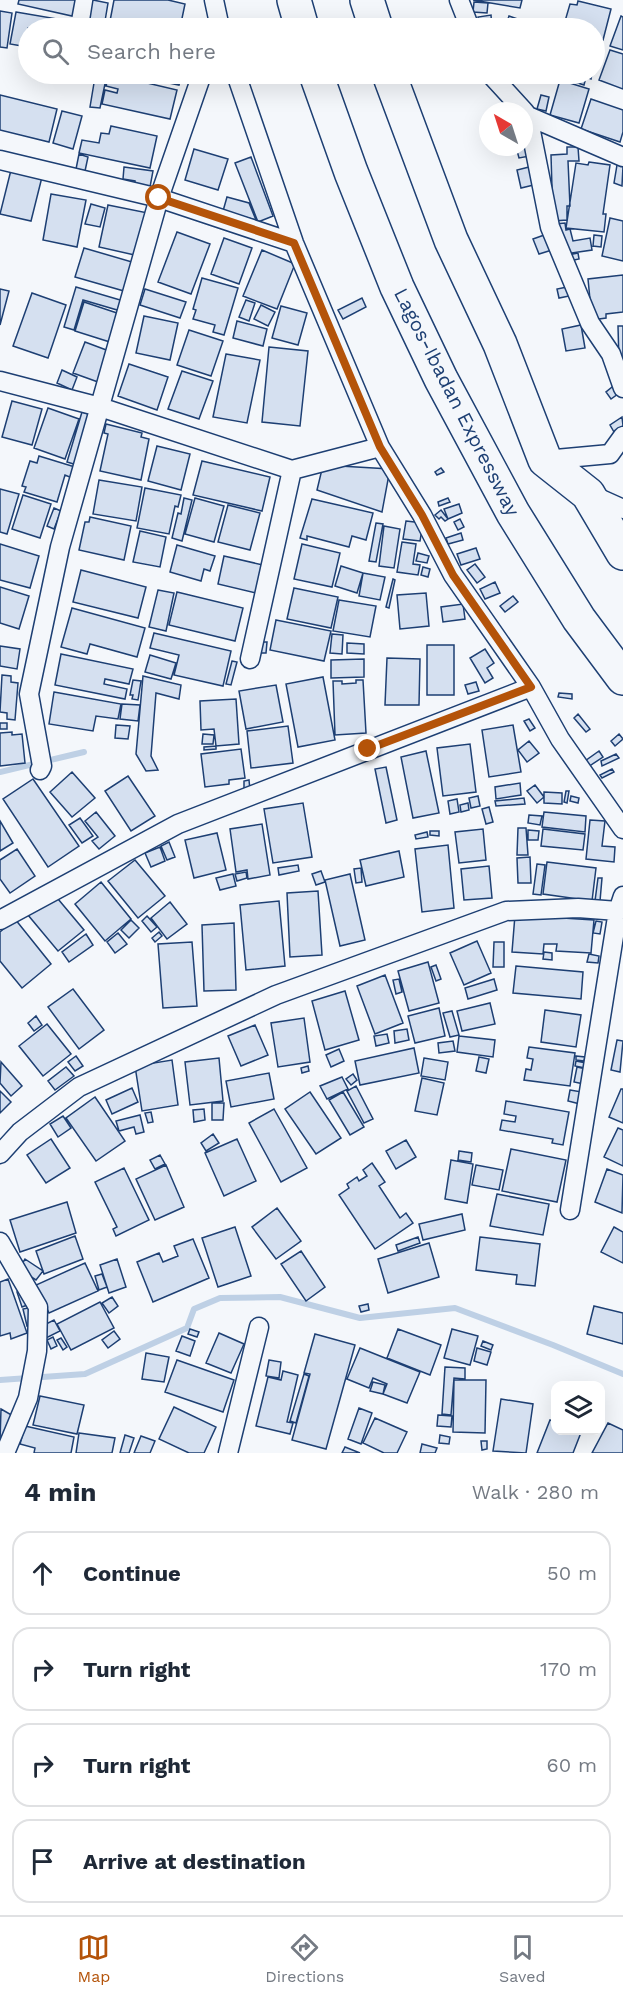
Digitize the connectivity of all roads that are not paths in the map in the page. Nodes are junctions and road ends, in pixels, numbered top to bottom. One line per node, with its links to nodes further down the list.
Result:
1 (214, 0): 5 (street)
2 (294, 0): 6 (highway)
3 (367, 0): 7 (highway)
4 (459, 0): 8 (street)
5 (217, 18)
6 (299, 18)
7 (373, 18)
8 (466, 18)
9 (198, 84): 19 (street)
10 (239, 84): 20 (street)
11 (320, 84): 32 (highway, Lagos-Ibadan Expressway)
12 (393, 84): 26 (highway)
13 (499, 84): 14 (street)
14 (515, 102)
15 (533, 117): 17 (street)
16 (533, 149): 22 (street)
17 (623, 157)
18 (0, 160): 19 (street)
19 (159, 198): 20 (street); 23 (street)
20 (294, 243): 25 (street)
21 (0, 381): 23 (street)
22 (623, 388)
23 (100, 407): 27 (street); 34 (street)
24 (623, 436): 26 (street)
25 (380, 447): 27 (street); 33 (street)
26 (545, 460): 28 (highway)
27 (292, 470): 31 (street)
28 (588, 494): 29 (street); 30 (highway)
29 (623, 509)
30 (623, 554)
31 (250, 659)
32 (623, 678)
33 (531, 687): 35 (street); 37 (street)
34 (40, 770)
35 (623, 829)
36 (620, 903): 38 (street); 39 (street)
37 (0, 920)
38 (0, 1154)
39 (570, 1210)
40 (0, 1242): 42 (street)
41 (259, 1327): 43 (street)
42 (4, 1453)
43 (228, 1453)

